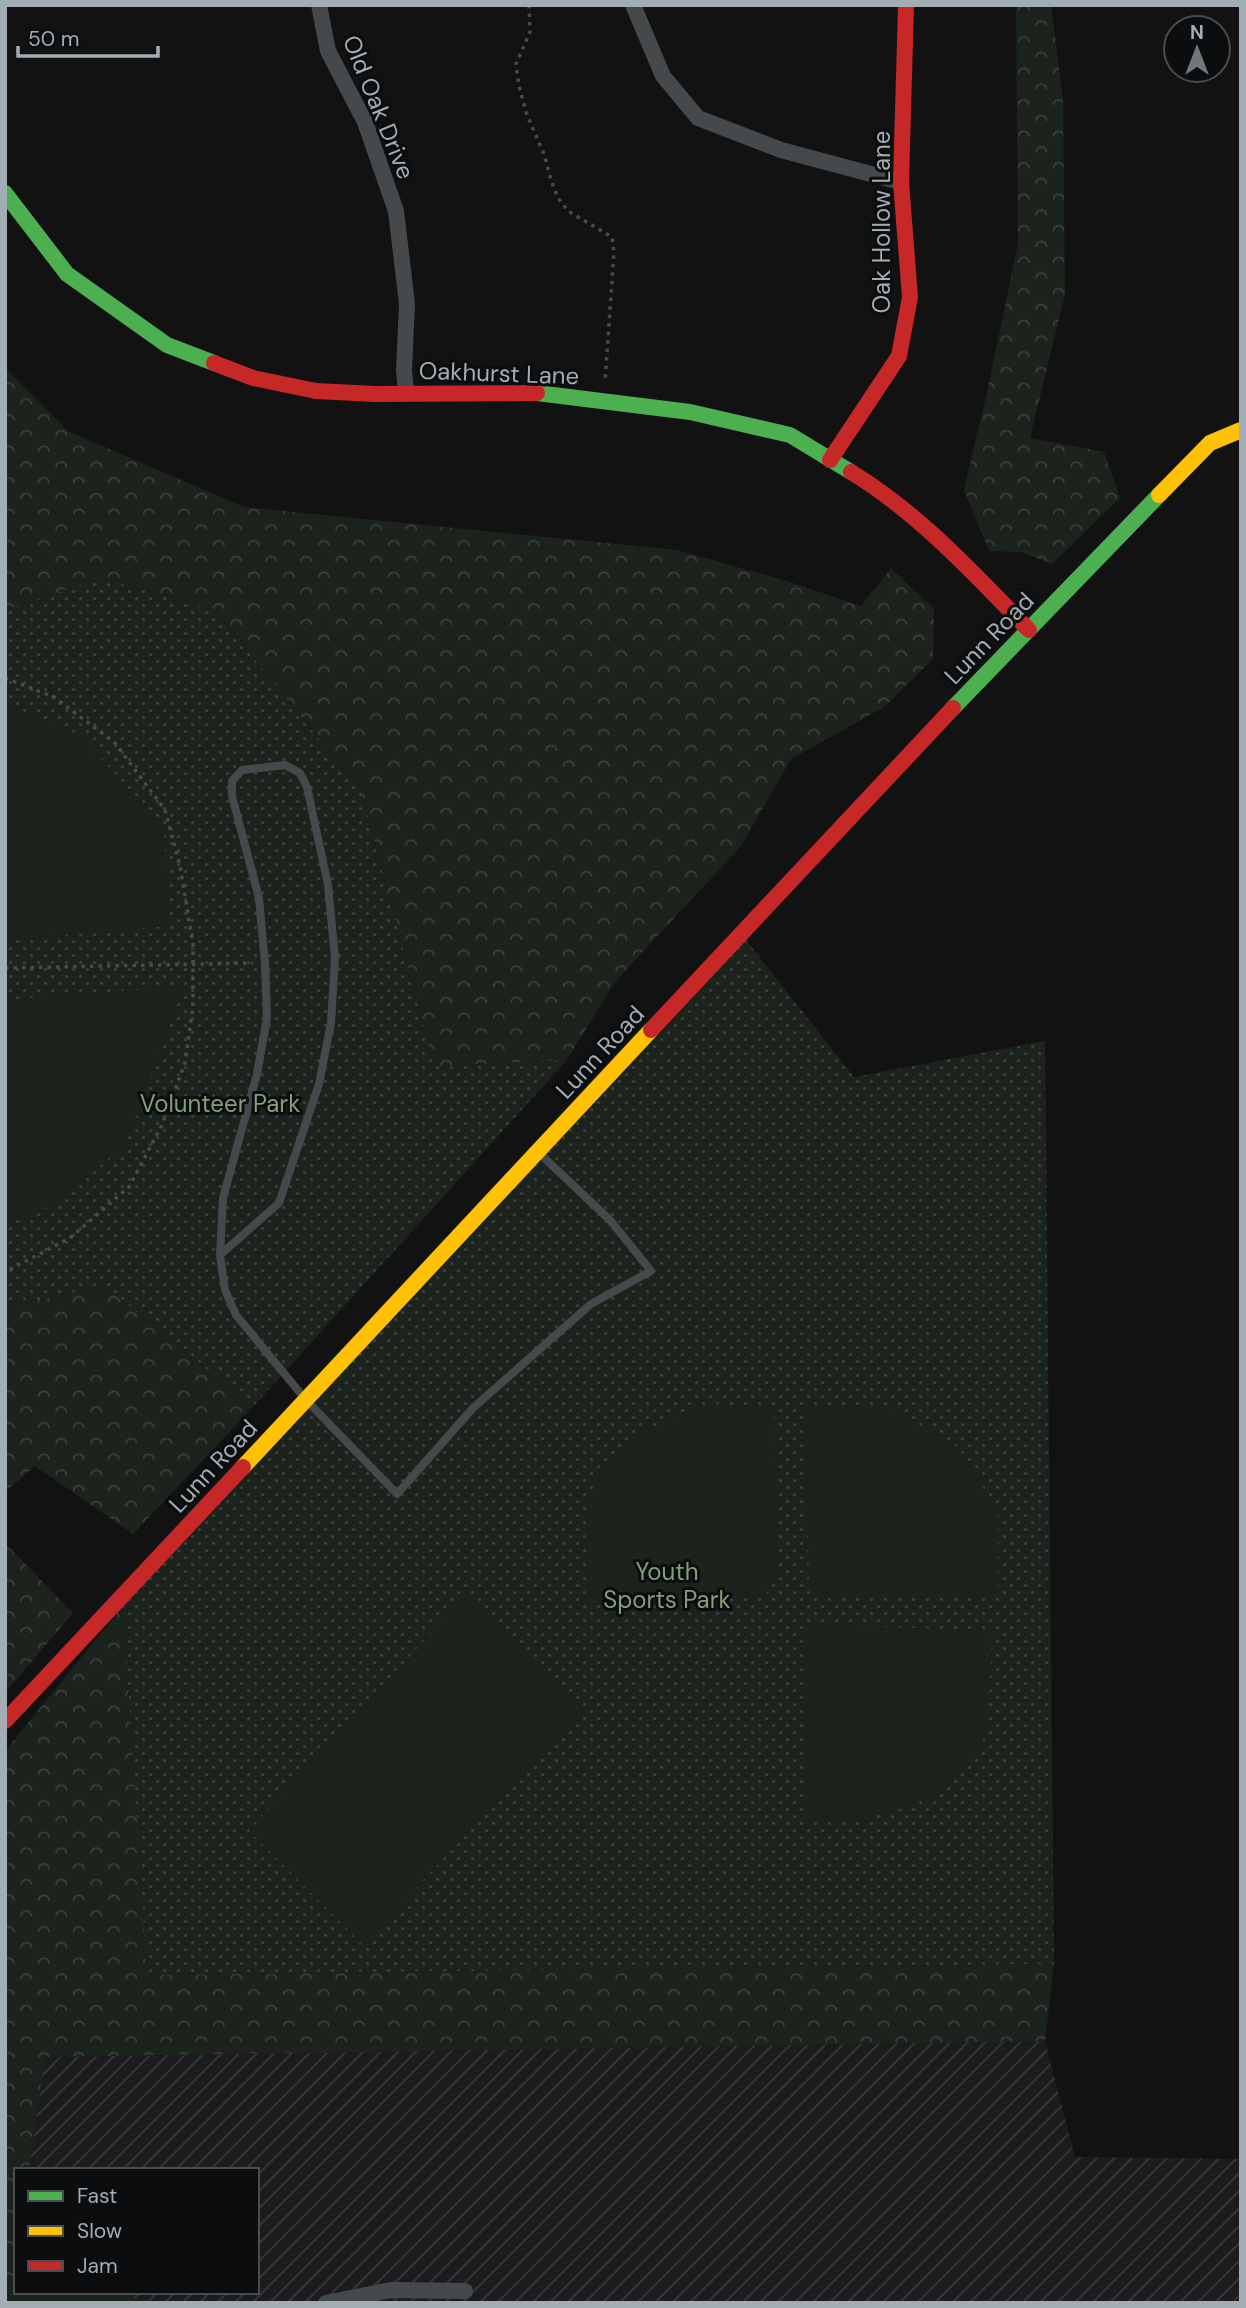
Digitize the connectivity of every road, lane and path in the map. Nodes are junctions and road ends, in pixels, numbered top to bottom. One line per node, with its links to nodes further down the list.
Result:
1 (319, 5): 7 (street, Old Oak Drive)
2 (529, 5): 8 (path)
3 (633, 5): 5 (street)
4 (906, 5): 5 (street, Oak Hollow Lane)
5 (901, 182): 10 (street, Oak Hollow Lane)
6 (5, 193): 7 (street, Oakhurst Lane)
7 (406, 392): 8 (street, Oakhurst Lane)
8 (603, 402): 10 (street, Oakhurst Lane)
9 (1241, 429): 11 (street, Lunn Road)
10 (830, 460): 11 (street, Oakhurst Lane)
11 (1029, 630): 16 (street, Lunn Road)
12 (5, 678): 13 (path)
13 (192, 962): 14 (path); 15 (path); 18 (path)
14 (265, 963): 17 (lane); 17 (lane)
15 (5, 968)
16 (538, 1151): 19 (street, Lunn Road); 19 (lane)
17 (220, 1255): 19 (lane)
18 (5, 1272)
19 (306, 1400): 20 (street, Lunn Road)
20 (5, 1721)
21 (465, 2291): 22 (street)
22 (326, 2303)

